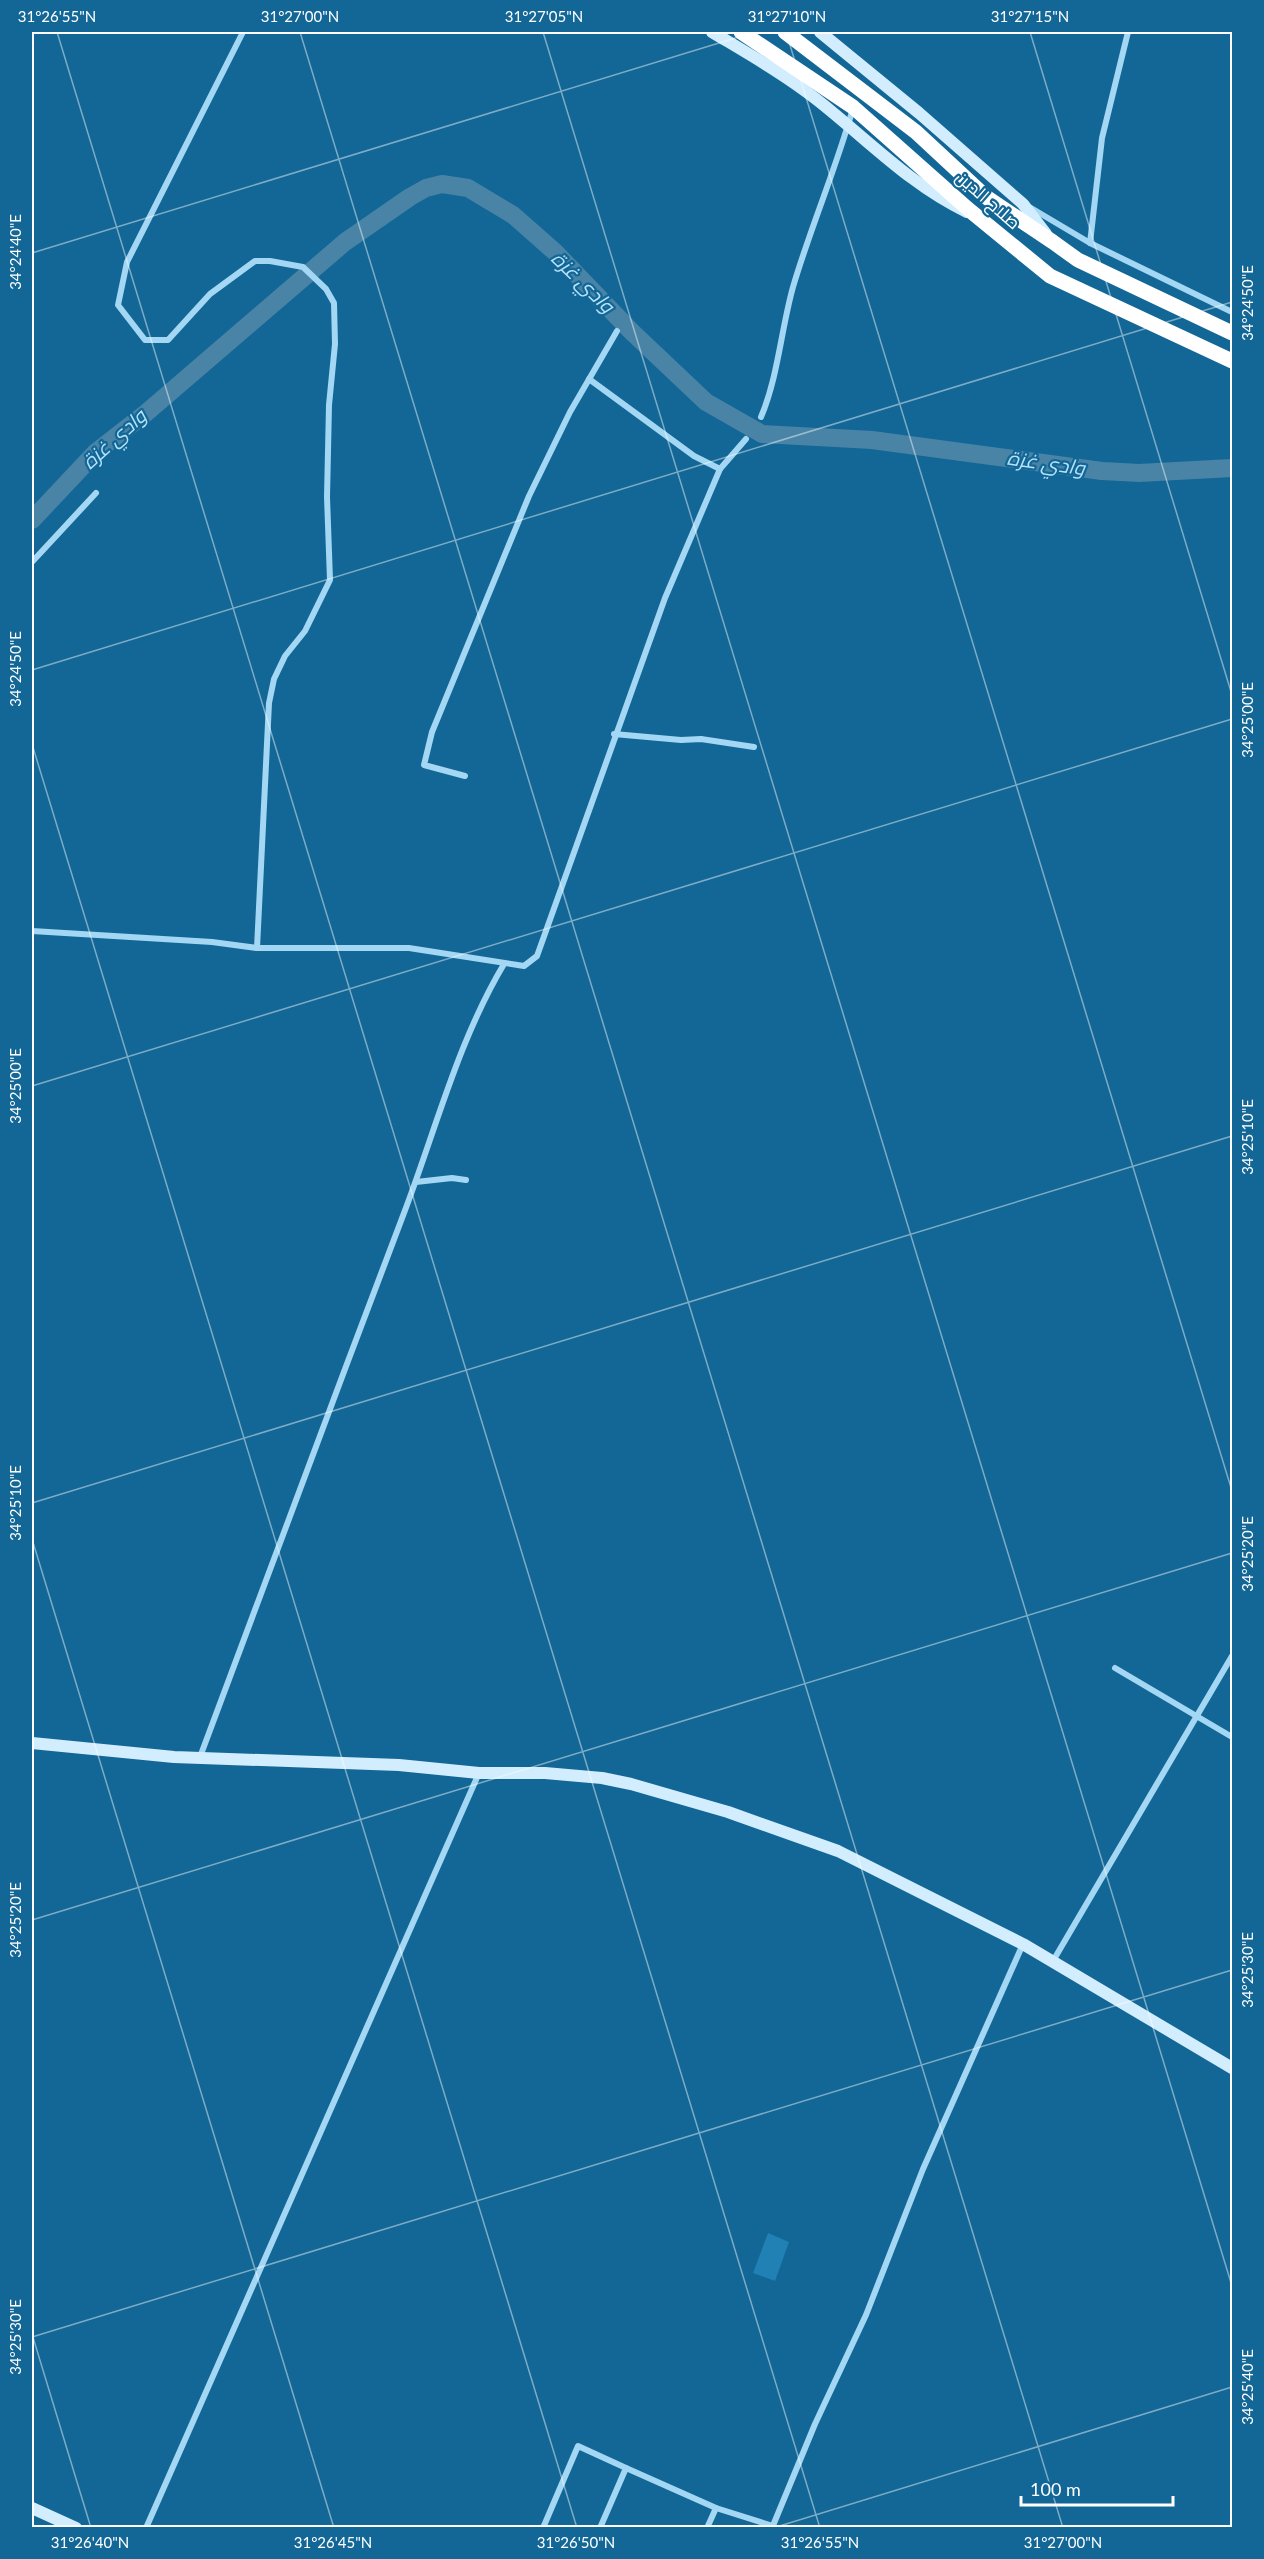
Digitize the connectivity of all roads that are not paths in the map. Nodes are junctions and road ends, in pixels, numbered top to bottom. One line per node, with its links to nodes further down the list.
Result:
1 (243, 32): 27 (street)
2 (712, 32): 8 (street)
3 (741, 32): 7 (highway, صلاح الدين)
4 (785, 32): 11 (highway, صلاح الدين)
5 (820, 32): 9 (street)
6 (1128, 32): 12 (street)
7 (853, 107): 8 (street); 10 (highway, صلاح الدين)
8 (848, 126): 10 (street); 18 (street)
9 (1023, 204): 11 (street); 12 (street)
10 (978, 218): 16 (highway, صلاح الدين)
11 (1053, 242): 15 (highway, صلاح الدين)
12 (1090, 243): 13 (street)
13 (1233, 312)
14 (617, 331): 17 (street)
15 (1233, 333)
16 (1233, 361)
17 (589, 379): 20 (street); 25 (street)
18 (761, 417)
19 (746, 440): 20 (street)
20 (720, 469): 23 (street)
21 (96, 493): 22 (street)
22 (32, 562)
23 (614, 734): 24 (street); 28 (street)
24 (754, 747)
25 (465, 776)
26 (32, 931): 27 (street)
27 (257, 948): 28 (street)
28 (504, 964): 30 (street)
29 (465, 1180): 30 (street)
30 (416, 1182): 36 (street)
31 (1233, 1656): 33 (street)
32 (1115, 1668): 33 (street)
33 (1197, 1717): 34 (street); 39 (street)
34 (1233, 1737)
35 (32, 1743): 36 (street)
36 (200, 1758): 37 (street)
37 (479, 1773): 38 (street); 46 (street)
38 (1023, 1944): 39 (street); 44 (street)
39 (1053, 1962): 40 (street)
40 (1233, 2068)
41 (626, 2468): 43 (street); 47 (street); 48 (street)
42 (32, 2508): 45 (street)
43 (716, 2508): 44 (street); 49 (street)
44 (773, 2527)
45 (76, 2528)
46 (146, 2528)
47 (543, 2528)
48 (600, 2528)
49 (707, 2528)

